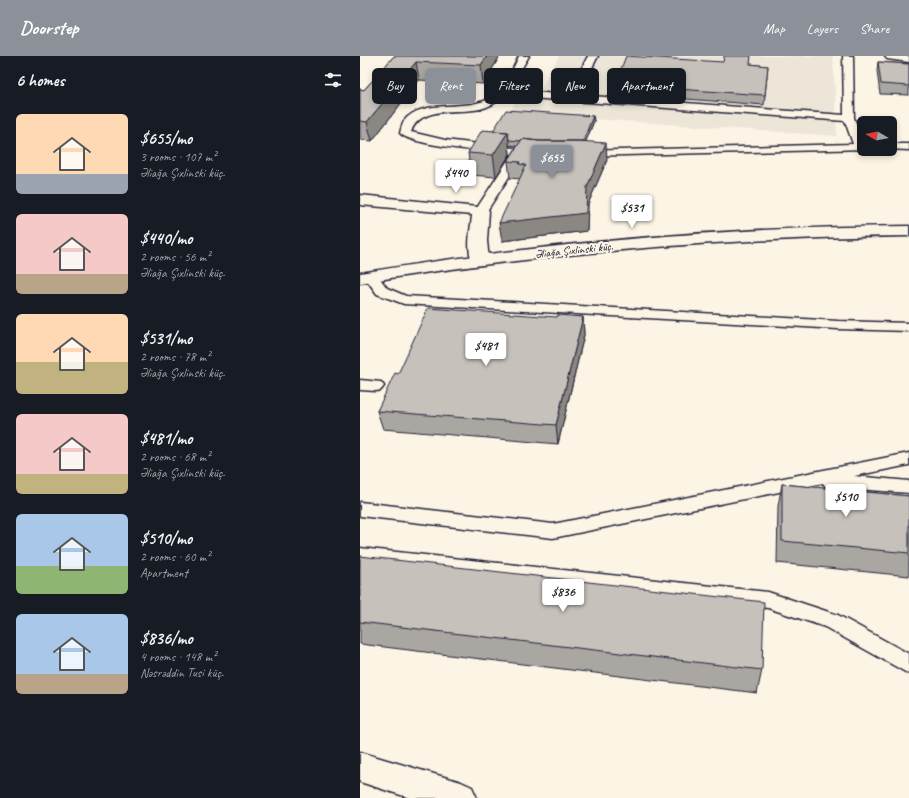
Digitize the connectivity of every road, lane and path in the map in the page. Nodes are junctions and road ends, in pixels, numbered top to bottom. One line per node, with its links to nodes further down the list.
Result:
1 (524, 56): 6 (lane)
2 (594, 56): 7 (lane)
3 (848, 56): 10 (lane)
4 (891, 56): 5 (main road)
5 (909, 58)
6 (518, 68)
7 (588, 68)
8 (599, 101): 10 (lane)
9 (487, 104): 15 (lane)
10 (849, 118): 11 (lane)
11 (857, 136)
12 (857, 147): 17 (lane)
13 (897, 147): 14 (lane)
14 (909, 147)
15 (519, 152): 16 (lane); 19 (lane)
16 (547, 153)
17 (576, 153)
18 (360, 200): 19 (main road)
19 (481, 211): 21 (main road)
20 (909, 232): 21 (main road, Əliağa Şıxlinski küç.)
21 (480, 260): 22 (main road, Əliağa Şıxlinski küç.)
22 (366, 277): 23 (lane)
23 (909, 327)
24 (360, 385): 25 (lane)
25 (376, 386)
26 (909, 459): 27 (lane)
27 (812, 479): 28 (lane); 29 (lane)
28 (909, 487)
29 (360, 509)
30 (360, 556): 31 (lane)
31 (909, 665)
32 (360, 767): 33 (main road)
33 (461, 798)

